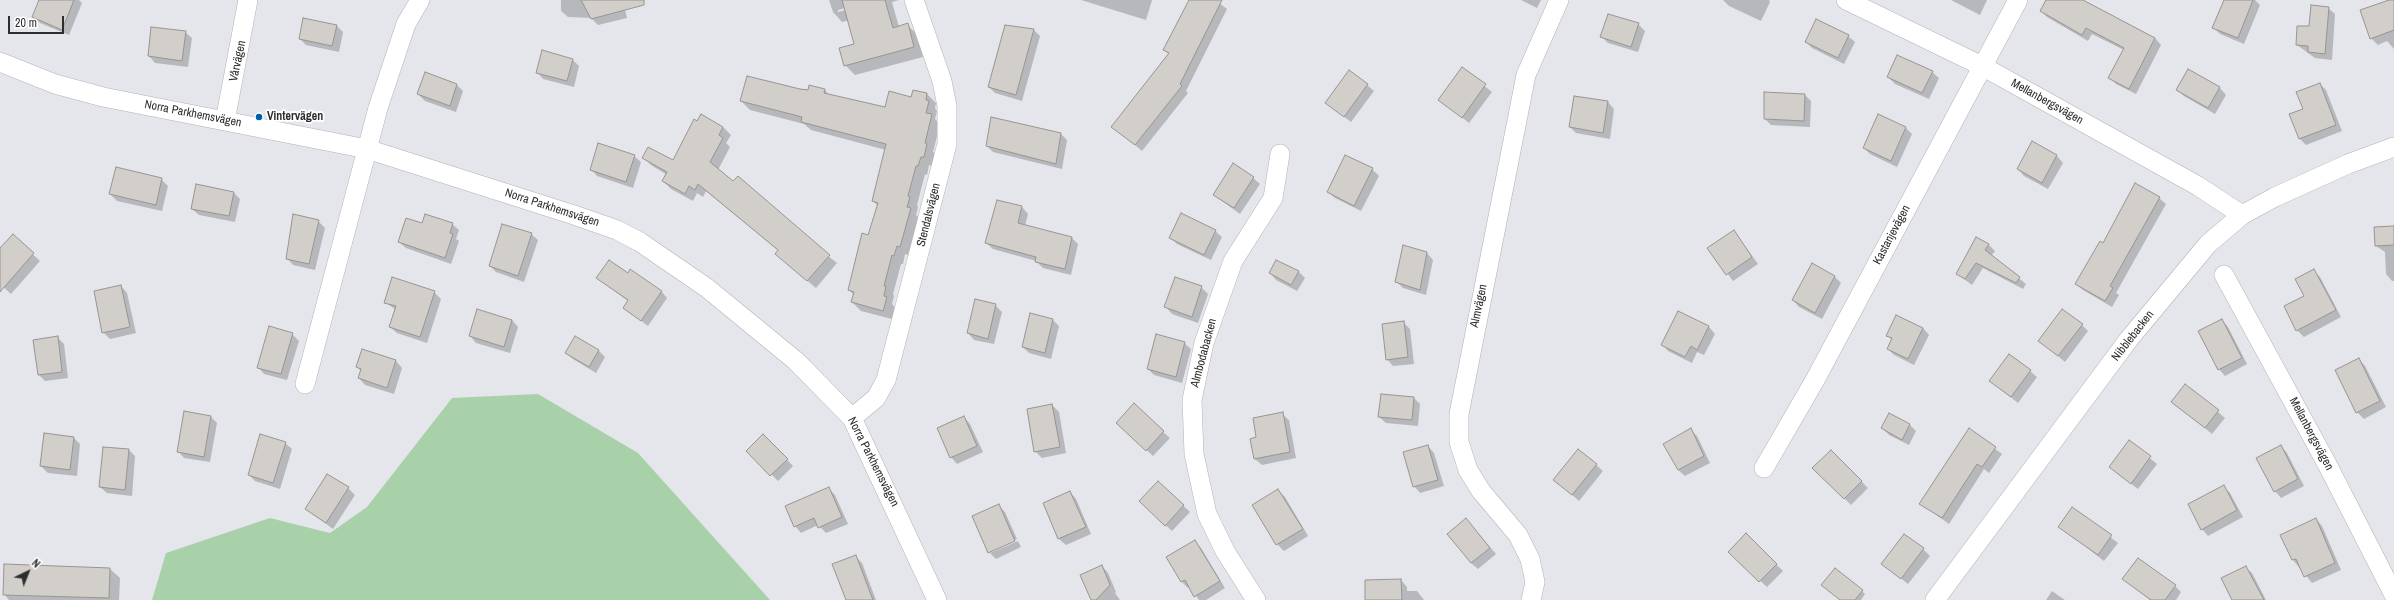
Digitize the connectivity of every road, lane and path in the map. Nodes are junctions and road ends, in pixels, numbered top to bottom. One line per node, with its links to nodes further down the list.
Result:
1 (248, 0): 9 (street, Vårvägen)
2 (420, 0): 11 (street)
3 (914, 0): 16 (street, Stendalsvägen)
4 (1559, 0): 21 (street, Almvägen)
5 (1846, 0): 8 (street, Mellanbergsvägen)
6 (2018, 0): 8 (street, Kastanjevägen)
7 (0, 62): 9 (street, Norra Parkhemsvägen)
8 (1982, 66): 13 (street, Mellanbergsvägen); 17 (street, Kastanjevägen)
9 (225, 121): 11 (street, Norra Parkhemsvägen)
10 (2394, 147): 13 (street, Nibblebacken)
11 (367, 149): 15 (street); 16 (street, Norra Parkhemsvägen)
12 (1280, 154): 20 (street, Almbodabacken)
13 (2242, 215): 22 (street, Nibblebacken)
14 (2224, 275): 18 (street, Mellanbergsvägen)
15 (305, 384)
16 (852, 418): 19 (street, Norra Parkhemsvägen)
17 (1764, 468)
18 (2394, 595)
19 (937, 600)
20 (1256, 600)
21 (1532, 600)
22 (1935, 600)

